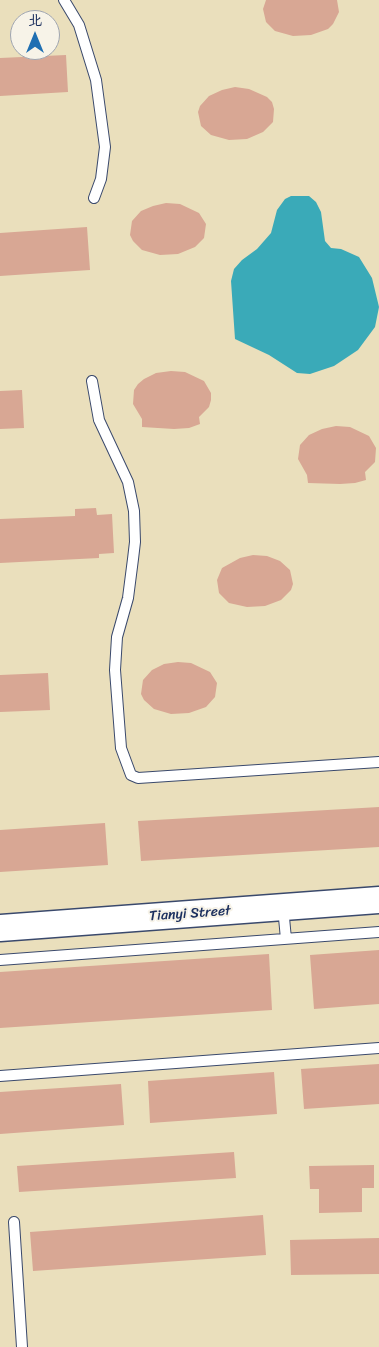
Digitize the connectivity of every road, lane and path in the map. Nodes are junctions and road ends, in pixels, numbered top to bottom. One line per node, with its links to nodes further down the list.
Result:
1 (64, 0): 2 (lane)
2 (94, 198)
3 (92, 381): 4 (lane)
4 (379, 762)
5 (379, 900): 6 (street, Tianyi Street)
6 (283, 907): 7 (street, Tianyi Street); 9 (lane)
7 (0, 928)
8 (379, 932): 9 (lane)
9 (286, 939): 10 (lane)
10 (0, 960)
11 (379, 1048): 12 (lane)
12 (0, 1076)
13 (14, 1222): 14 (lane)
14 (22, 1347)

